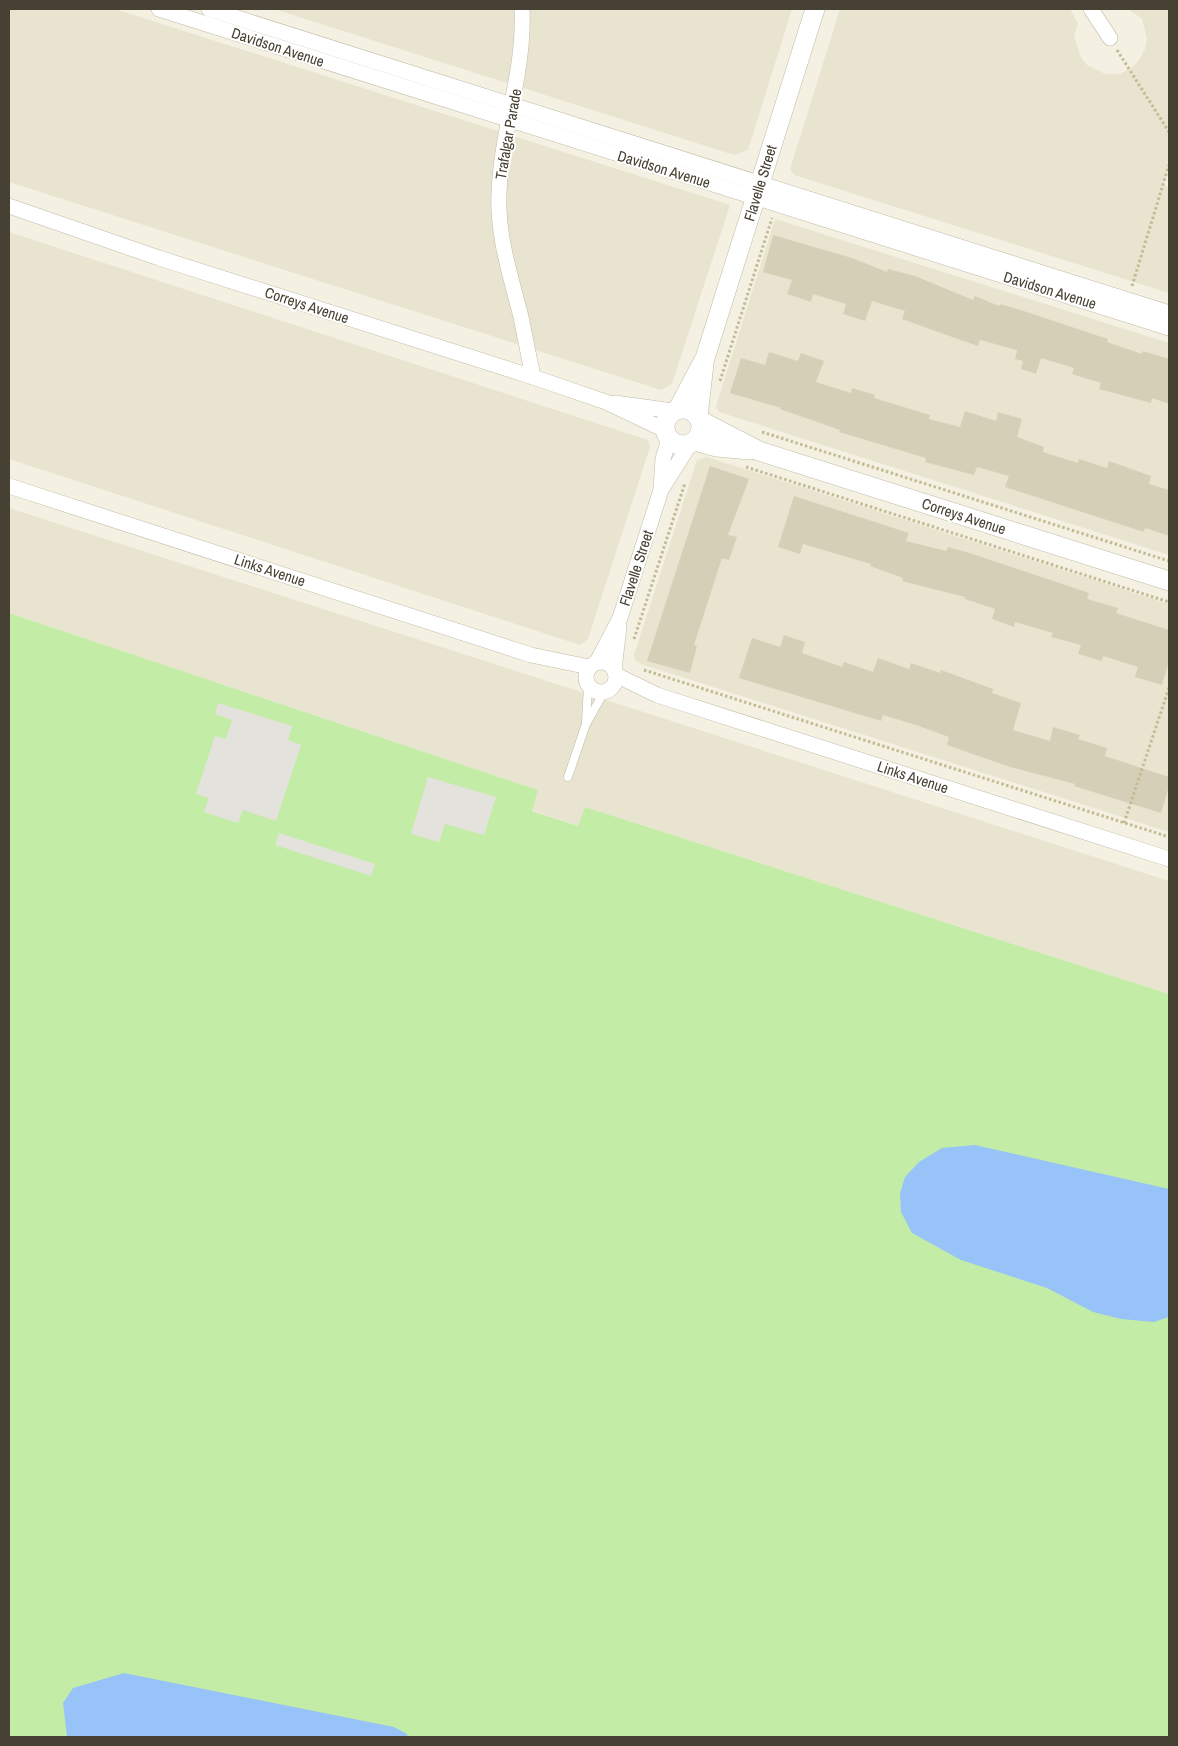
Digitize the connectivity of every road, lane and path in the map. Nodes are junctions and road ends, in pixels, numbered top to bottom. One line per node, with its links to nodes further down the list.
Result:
1 (159, 9): 8 (street, Davidson Avenue)
2 (209, 9): 7 (street, Davidson Avenue)
3 (522, 9): 7 (street, Trafalgar Parade)
4 (815, 9): 11 (street, Flavelle Street)
5 (1091, 9): 6 (street)
6 (1110, 38): 9 (path)
7 (512, 105): 8 (street, Trafalgar Parade); 11 (street, Davidson Avenue)
8 (509, 121): 11 (street, Davidson Avenue); 18 (street, Trafalgar Parade)
9 (1169, 132)
10 (1169, 165): 14 (path)
11 (758, 190): 15 (street, Davidson Avenue); 16 (street, Davidson Avenue); 17 (street, Flavelle Street)
12 (9, 206): 18 (street, Correys Avenue)
13 (772, 215): 19 (path)
14 (1132, 286)
15 (1169, 313)
16 (1169, 328)
17 (705, 358): 21 (street, Flavelle Street); 22 (street, Flavelle Street)
18 (533, 377): 20 (street, Correys Avenue)
19 (718, 388)
20 (606, 402): 21 (street, Correys Avenue); 24 (street, Correys Avenue)
21 (676, 410): 22 (street); 24 (street)
22 (700, 418): 25 (street); 26 (street, Correys Avenue)
23 (759, 431): 31 (path)
24 (667, 434): 25 (street); 30 (street, Flavelle Street)
25 (692, 443): 26 (street, Correys Avenue); 30 (street, Flavelle Street)
26 (759, 451): 32 (street, Correys Avenue)
27 (745, 467): 33 (path)
28 (687, 476): 35 (path)
29 (9, 486): 37 (street, Links Avenue)
30 (661, 490): 34 (street, Flavelle Street)
31 (1169, 561)
32 (1169, 581)
33 (1169, 602)
34 (620, 618): 37 (street, Flavelle Street); 38 (street, Flavelle Street)
35 (632, 646)
36 (635, 668): 42 (path)
37 (590, 674): 38 (street); 38 (street); 40 (lane, Flavelle Street)
38 (611, 681): 40 (lane, Flavelle Street); 44 (street, Links Avenue)
39 (1169, 688): 42 (path)
40 (586, 724): 41 (lane, Flavelle Street)
41 (568, 777)
42 (1124, 823): 43 (path)
43 (1169, 837)
44 (1169, 859)

